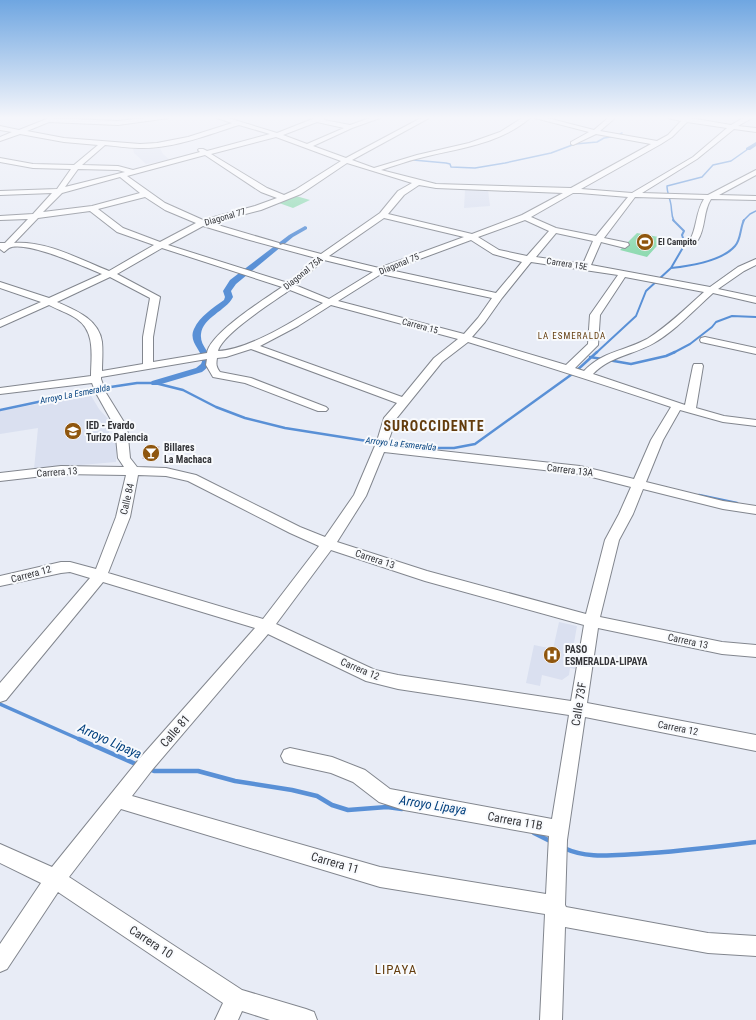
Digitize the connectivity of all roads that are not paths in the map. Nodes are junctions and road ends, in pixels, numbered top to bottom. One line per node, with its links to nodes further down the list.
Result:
1 (31, 166): 9 (street)
2 (159, 166): 11 (street)
3 (224, 166): 21 (street)
4 (338, 166): 21 (street, Diagonal 77)
5 (360, 166): 10 (street)
6 (388, 166): 10 (street)
7 (616, 166): 16 (street, Diagonal 75)
8 (682, 166): 19 (street)
9 (76, 167): 11 (street); 15 (street)
10 (374, 170): 14 (street)
11 (134, 172): 13 (street)
12 (756, 172): 20 (street)
13 (123, 176): 15 (street); 18 (street)
14 (416, 183): 16 (street); 24 (street, Diagonal 75A)
15 (59, 191): 17 (street); 25 (street)
16 (569, 191): 19 (street); 26 (street, Diagonal 75)
17 (0, 193)
18 (146, 194): 23 (street); 28 (street)
19 (633, 195): 20 (street); 32 (street)
20 (709, 197): 22 (street); 31 (street)
21 (284, 198): 28 (street, Diagonal 77)
22 (756, 198)
23 (92, 208): 25 (street); 33 (street, Carrera 15)
24 (383, 215): 30 (street, Carrera 15E); 37 (street, Diagonal 75A)
25 (34, 216): 27 (street); 35 (street)
26 (525, 217): 29 (street); 30 (street, Diagonal 75)
27 (0, 218)
28 (204, 222): 33 (street, Diagonal 77); 37 (street)
29 (554, 230): 32 (street); 38 (street, Calle 81)
30 (470, 236): 38 (street, Carrera 15E); 41 (street, Diagonal 75)
31 (695, 238)
32 (598, 240): 34 (street); 40 (street)
33 (161, 245): 42 (street, Diagonal 77); 45 (street, Carrera 15)
34 (625, 245)
35 (4, 246): 36 (street); 42 (street)
36 (0, 254)
37 (322, 257): 41 (street); 45 (street, Diagonal 75A)
38 (529, 260): 40 (street, Carrera 15E); 47 (street, Calle 81)
39 (756, 262): 46 (street)
40 (586, 267): 43 (street, Carrera 15E)
41 (380, 271): 47 (street); 50 (street, Diagonal 75)
42 (110, 274): 49 (street, Diagonal 77); 58 (street)
43 (623, 274): 46 (street, Carrera 15E); 59 (street)
44 (0, 286): 49 (street, Calle 84)
45 (288, 286): 50 (street, Carrera 15); 56 (street, Diagonal 75A)
46 (711, 290): 48 (street, Carrera 15E); 60 (street)
47 (498, 296): 52 (street, Calle 81)
48 (756, 300)
49 (50, 302): 51 (street, Diagonal 77); 61 (street, Calle 84)
50 (329, 302): 52 (street, Carrera 15); 54 (street, Diagonal 75)
51 (0, 324)
52 (466, 338): 59 (street, Carrera 15); 63 (street, Calle 81)
53 (705, 340): 55 (street)
54 (251, 346): 56 (street, Diagonal 75); 63 (street)
55 (756, 351)
56 (207, 356): 58 (street, Diagonal 75); 65 (street)
57 (698, 366): 66 (street)
58 (148, 367): 61 (street, Diagonal 75)
59 (570, 370): 60 (street, Carrera 15)
60 (584, 375): 64 (street, Carrera 15)
61 (98, 382): 62 (street, Diagonal 75); 69 (street, Calle 84)
62 (0, 391)
63 (403, 401): 68 (street, Calle 81)
64 (677, 406): 66 (street, Carrera 15); 71 (street, Calle 73F)
65 (322, 409)
66 (690, 410): 67 (street, Carrera 15)
67 (756, 423)
68 (382, 445): 71 (street, Carrera 13A); 73 (street, Calle 81)
69 (133, 471): 70 (street, Carrera 13); 73 (street, Carrera 13); 74 (street, Calle 84)
70 (0, 477)
71 (640, 481): 72 (street, Carrera 13A); 76 (street, Calle 73F)
72 (756, 510)
73 (328, 544): 76 (street, Carrera 13); 77 (street, Calle 81)
74 (100, 576): 75 (street, Carrera 12); 77 (street, Carrera 12); 79 (street, Calle 84)
75 (0, 581)
76 (592, 621): 78 (street, Carrera 13); 80 (street, Calle 73F)
77 (266, 626): 80 (street, Carrera 12); 83 (street, Calle 81)
78 (756, 651)
79 (0, 695)
80 (579, 709): 81 (street, Carrera 12); 84 (street, Calle 73F)
81 (756, 743)
82 (290, 756): 84 (street, Carrera 11B)
83 (118, 800): 86 (street, Calle 81); 87 (street, Carrera 11)
84 (558, 840): 87 (street, Calle 73F)
85 (0, 853): 86 (street, Carrera 10)
86 (55, 879): 89 (street, Calle 81); 90 (street, Carrera 10)
87 (556, 910): 88 (street, Carrera 11); 93 (street, Calle 73F)
88 (756, 946)
89 (0, 962)
90 (237, 999): 91 (street); 92 (street, Carrera 10)
91 (226, 1020)
92 (306, 1020)
93 (551, 1020)

